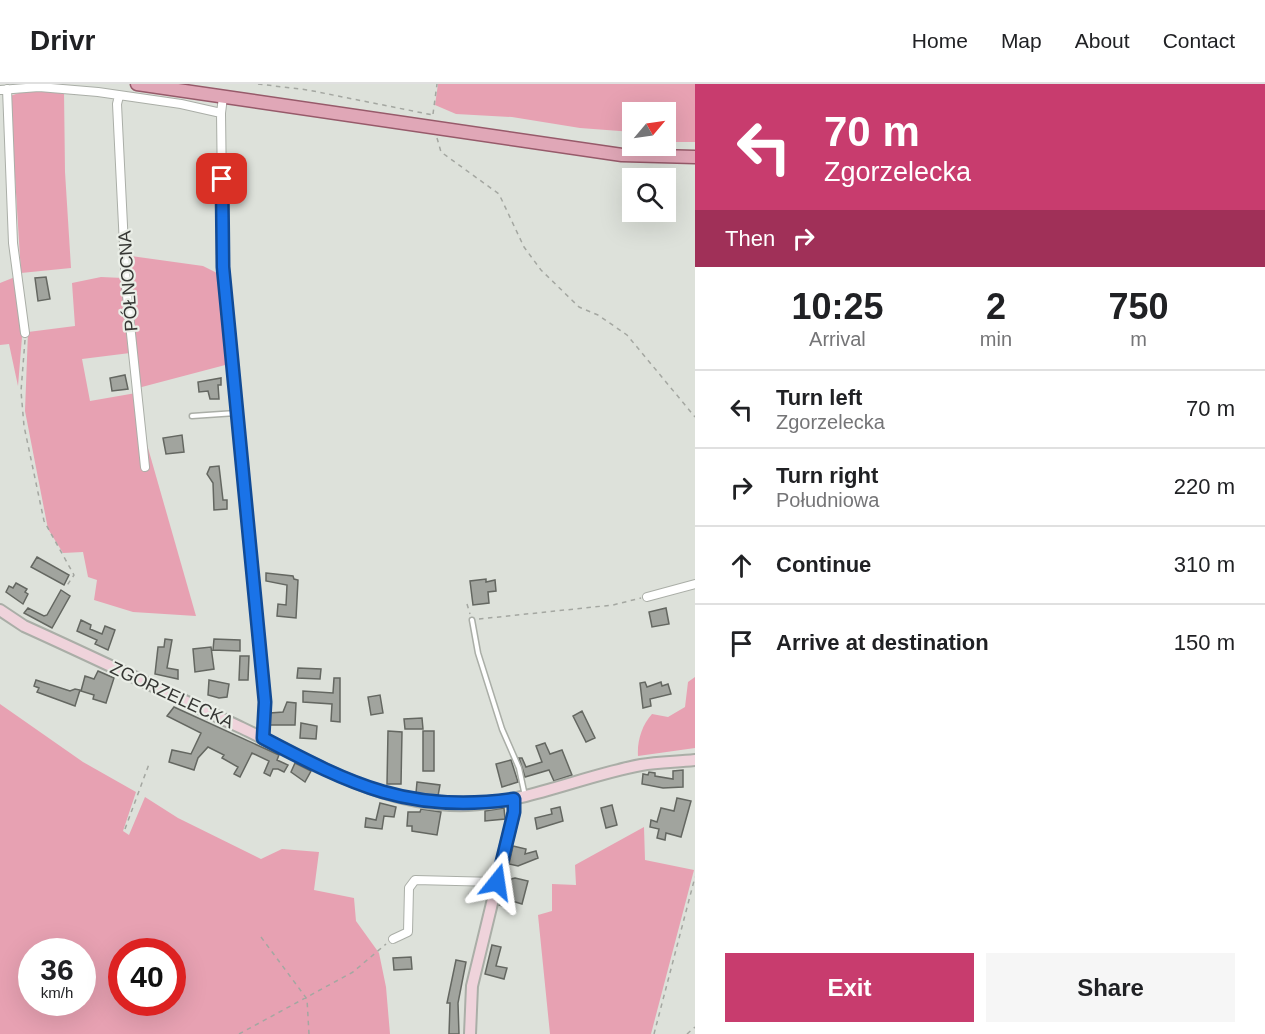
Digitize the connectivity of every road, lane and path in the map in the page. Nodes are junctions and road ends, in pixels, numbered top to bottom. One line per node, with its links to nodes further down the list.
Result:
1 (137, 84): 6 (main road)
2 (258, 84): 8 (path)
3 (437, 84): 8 (path)
4 (4, 89): 5 (street); 10 (street)
5 (119, 96): 7 (street); 14 (street, PÓŁNOCNA)
6 (223, 97): 7 (street); 8 (main road)
7 (221, 113): 11 (street)
8 (434, 123): 9 (main road); 13 (path)
9 (695, 157)
10 (26, 333): 16 (path)
11 (236, 412): 12 (lane); 21 (street)
12 (192, 416)
13 (695, 417)
14 (145, 466)
15 (695, 584): 17 (street)
16 (66, 586)
17 (647, 597): 20 (path)
18 (467, 604): 20 (path)
19 (0, 610): 21 (street, ZGORZELECKA)
20 (472, 620): 24 (lane)
21 (263, 738): 24 (street, ZGORZELECKA)
22 (695, 760): 24 (street, ZGORZELECKA)
23 (149, 764): 25 (path)
24 (520, 798): 27 (street)
25 (126, 829)
26 (695, 877): 35 (path)
27 (497, 882): 29 (street); 34 (street)
28 (261, 937): 30 (path)
29 (393, 939): 30 (path)
30 (307, 999): 32 (path); 33 (path)
31 (695, 1027): 36 (path)
32 (239, 1034)
33 (309, 1034)
34 (470, 1034)
35 (654, 1034)
36 (687, 1034)

